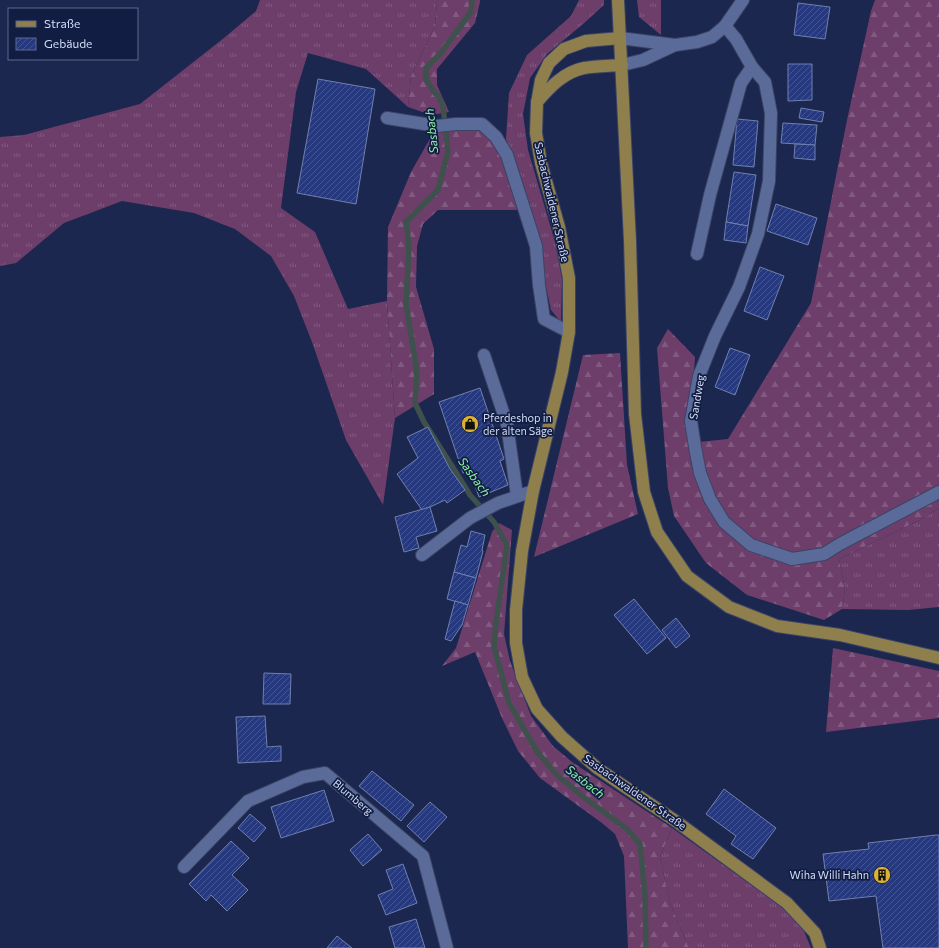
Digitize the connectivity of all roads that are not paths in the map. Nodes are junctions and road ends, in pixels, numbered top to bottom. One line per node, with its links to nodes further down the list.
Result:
1 (618, 0): 4 (main road)
2 (743, 0): 3 (street)
3 (726, 26): 5 (street); 7 (street, Sandweg)
4 (620, 38): 5 (street); 6 (main road); 8 (main road, Sasbachwaldener Straße)
5 (675, 45): 6 (street)
6 (622, 65): 8 (main road); 17 (main road)
7 (752, 67): 10 (street); 14 (street, Sandweg)
8 (537, 103): 11 (main road, Sasbachwaldener Straße)
9 (387, 118): 11 (street)
10 (697, 254)
11 (569, 332): 13 (main road, Sasbachwaldener Straße)
12 (484, 355): 15 (street)
13 (533, 491): 15 (street); 20 (main road, Sasbachwaldener Straße)
14 (939, 492)
15 (517, 496): 16 (street)
16 (422, 555)
17 (939, 658)
18 (184, 866): 19 (street, Blumberg)
19 (447, 948)
20 (820, 948)

